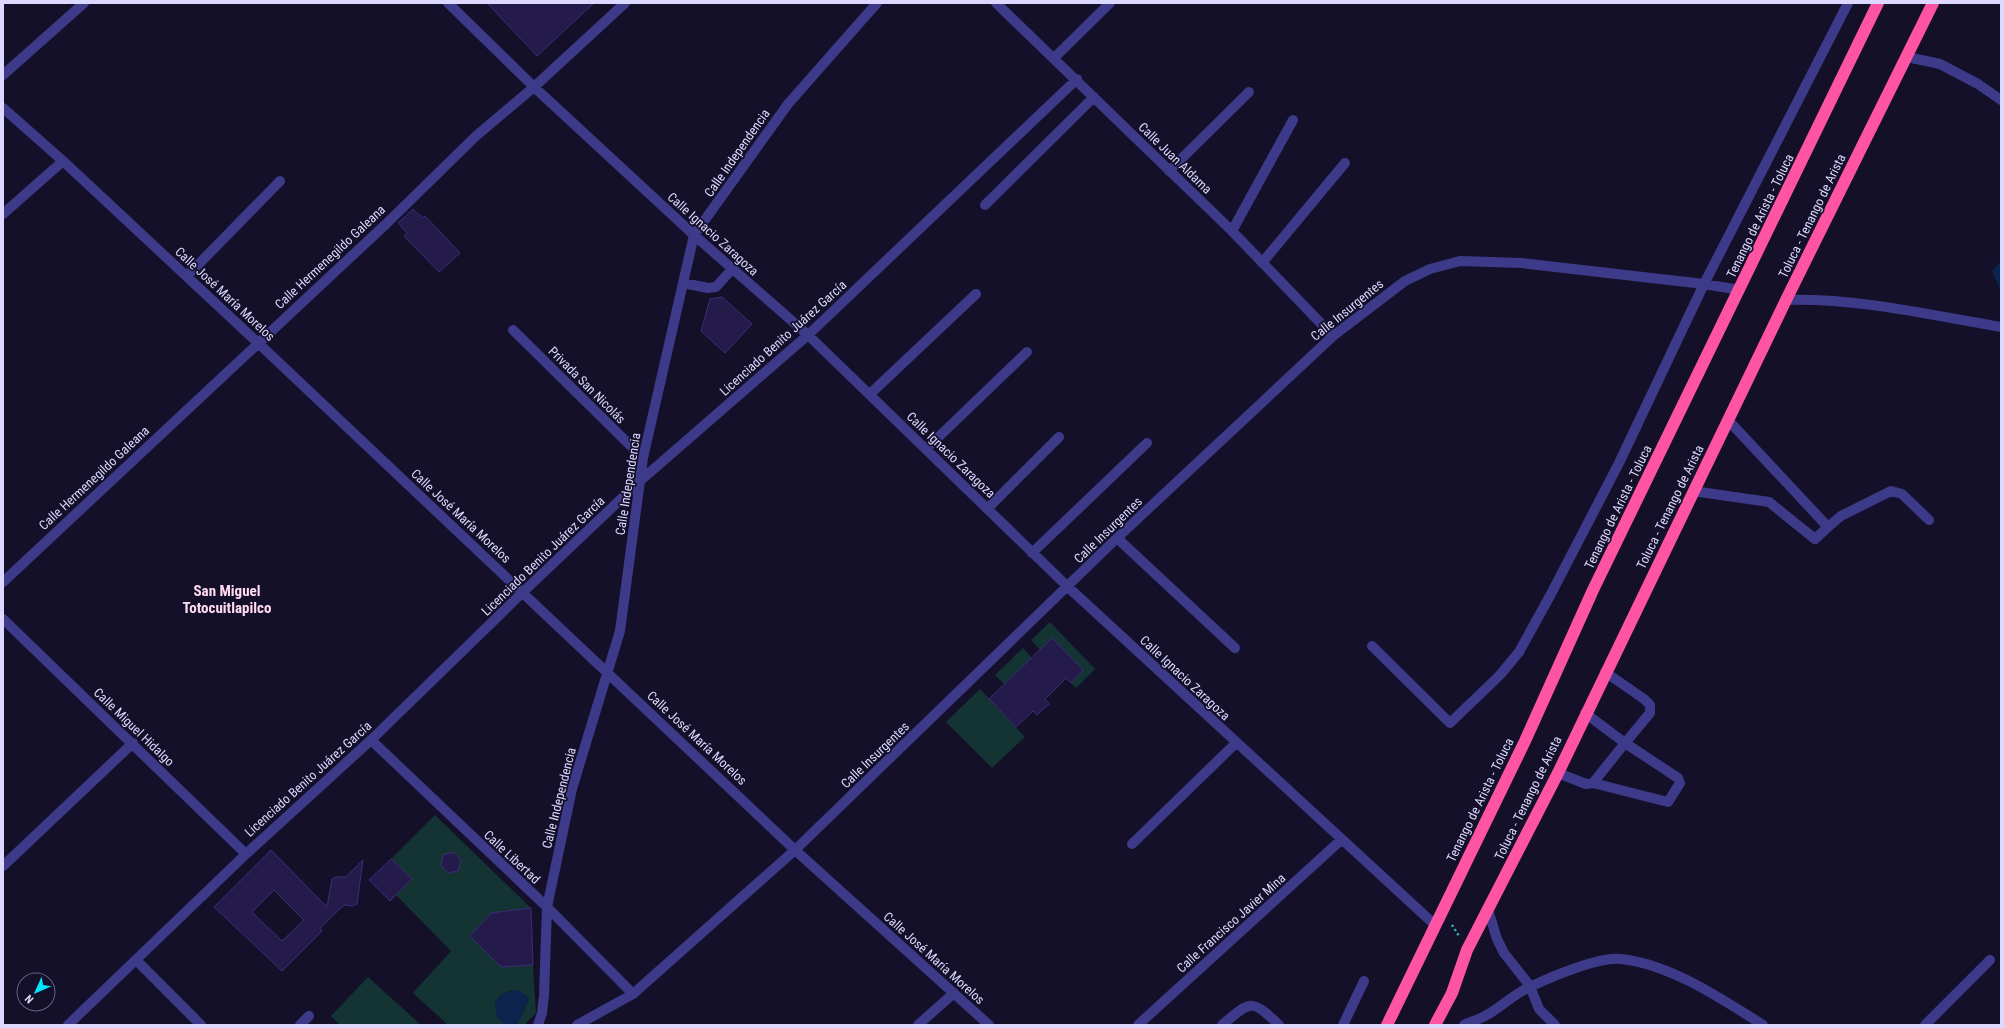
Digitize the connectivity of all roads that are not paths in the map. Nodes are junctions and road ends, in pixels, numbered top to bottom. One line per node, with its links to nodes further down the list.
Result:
1 (84, 3): 12 (street)
2 (448, 3): 14 (street, Calle Ignacio Zaragoza)
3 (625, 3): 14 (street, Calle Hermenegildo Galeana)
4 (877, 3): 27 (street, Calle Independencia)
5 (996, 3): 11 (street, Calle Juan Aldama)
6 (1110, 3): 11 (street)
7 (1848, 3): 32 (street)
8 (1878, 3): 33 (highway, Tenango de Arista - Toluca)
9 (1933, 3): 10 (highway, Toluca - Tenango de Arista)
10 (1907, 57): 17 (street); 35 (highway, Toluca - Tenango de Arista)
11 (1054, 58): 13 (street, Calle Juan Aldama)
12 (3, 75)
13 (1077, 79): 16 (street, Calle Juan Aldama); 38 (street, Licenciado Benito Juárez García)
14 (534, 87): 27 (street, Calle Ignacio Zaragoza); 40 (street, Calle Hermenegildo Galeana)
15 (1249, 92): 22 (street)
16 (1094, 97): 22 (street, Calle Juan Aldama); 24 (street)
17 (2001, 100)
18 (3, 108): 20 (street, Calle José María Morelos)
19 (1293, 120): 26 (street)
20 (63, 161): 25 (street); 30 (street, Calle José María Morelos)
21 (1345, 163): 28 (street)
22 (1169, 170): 26 (street, Calle Juan Aldama)
23 (280, 181): 30 (street)
24 (985, 205)
25 (3, 214)
26 (1232, 231): 28 (street, Calle Juan Aldama)
27 (694, 235): 29 (street, Calle Ignacio Zaragoza); 31 (street, Calle Independencia)
28 (1262, 263): 39 (street, Calle Juan Aldama)
29 (732, 269): 31 (street); 38 (street, Calle Ignacio Zaragoza)
30 (187, 276): 40 (street, Calle José María Morelos)
31 (683, 283): 47 (street, Calle Independencia)
32 (1704, 284): 33 (street, Calle Insurgentes); 39 (street, Calle Insurgentes); 59 (street)
33 (1740, 290): 77 (highway, Tenango de Arista - Toluca)
34 (976, 294): 42 (street)
35 (1786, 300): 36 (street); 43 (highway, Toluca - Tenango de Arista)
36 (2001, 327)
37 (512, 330): 47 (street, Privada San Nicolás)
38 (808, 335): 42 (street, Calle Ignacio Zaragoza); 48 (street, Licenciado Benito Juárez García)
39 (1333, 336): 53 (street, Calle Insurgentes)
40 (257, 342): 55 (street, Calle Hermenegildo Galeana); 57 (street, Calle José María Morelos)
41 (1028, 352): 46 (street)
42 (870, 394): 46 (street, Calle Ignacio Zaragoza)
43 (1728, 420): 49 (highway, Toluca - Tenango de Arista); 52 (street)
44 (1060, 437): 50 (street)
45 (1147, 444): 54 (street)
46 (926, 449): 50 (street, Calle Ignacio Zaragoza)
47 (643, 458): 48 (street, Calle Independencia)
48 (640, 481): 57 (street, Licenciado Benito Juárez García); 61 (street, Calle Independencia)
49 (1693, 491): 52 (street); 62 (highway, Toluca - Tenango de Arista)
50 (987, 509): 54 (street, Calle Ignacio Zaragoza)
51 (1929, 520): 52 (street)
52 (1828, 527)
53 (1117, 538): 56 (street, Calle Insurgentes); 60 (street)
54 (1032, 553): 56 (street, Calle Ignacio Zaragoza)
55 (3, 582)
56 (1068, 587): 66 (street, Calle Ignacio Zaragoza); 72 (street, Calle Insurgentes)
57 (523, 592): 61 (street, Calle José María Morelos); 64 (street, Licenciado Benito Juárez García)
58 (3, 619): 65 (street, Calle Miguel Hidalgo)
59 (1372, 646)
60 (1235, 648)
61 (608, 672): 72 (street, Calle José María Morelos); 75 (street, Calle Independencia)
62 (1605, 672): 63 (highway, Toluca - Tenango de Arista); 67 (street)
63 (1585, 713): 67 (street); 68 (highway, Toluca - Tenango de Arista)
64 (371, 740): 73 (street, Licenciado Benito Juárez García); 75 (street, Calle Libertad)
65 (132, 743): 73 (street, Calle Miguel Hidalgo); 74 (street)
66 (1236, 743): 70 (street, Calle Ignacio Zaragoza); 71 (street)
67 (1625, 743): 69 (street); 69 (street)
68 (1558, 773): 69 (street); 76 (highway, Toluca - Tenango de Arista)
69 (1593, 783)
70 (1341, 840): 77 (street, Calle Ignacio Zaragoza); 92 (street, Calle Francisco Javier Mina)
71 (1132, 844)
72 (795, 850): 82 (street, Calle José María Morelos); 83 (street, Calle Insurgentes)
73 (246, 854): 78 (street, Licenciado Benito Juárez García)
74 (3, 866)
75 (547, 907): 83 (street, Calle Libertad); 88 (street, Calle Independencia)
76 (1488, 910): 81 (street); 97 (highway, Toluca - Tenango de Arista)
77 (1435, 925): 96 (highway, Tenango de Arista - Toluca)
78 (137, 960): 85 (street, Licenciado Benito Juárez García); 86 (street)
79 (1990, 960): 101 (street)
80 (1364, 981): 95 (street)
81 (1530, 986): 98 (street); 99 (street); 100 (street)
82 (954, 993): 90 (street); 91 (street, Calle José María Morelos)
83 (633, 994): 89 (street, Calle Insurgentes)
84 (309, 1016): 87 (street)
85 (68, 1025)
86 (201, 1025)
87 (300, 1025)
88 (538, 1025)
89 (577, 1025)
90 (918, 1025)
91 (989, 1025)
92 (1138, 1025)
93 (1222, 1025): 94 (street)
94 (1279, 1025)
95 (1343, 1025)
96 (1387, 1025)
97 (1436, 1025)
98 (1464, 1025)
99 (1555, 1025)
100 (1763, 1025)
101 (1925, 1025)

